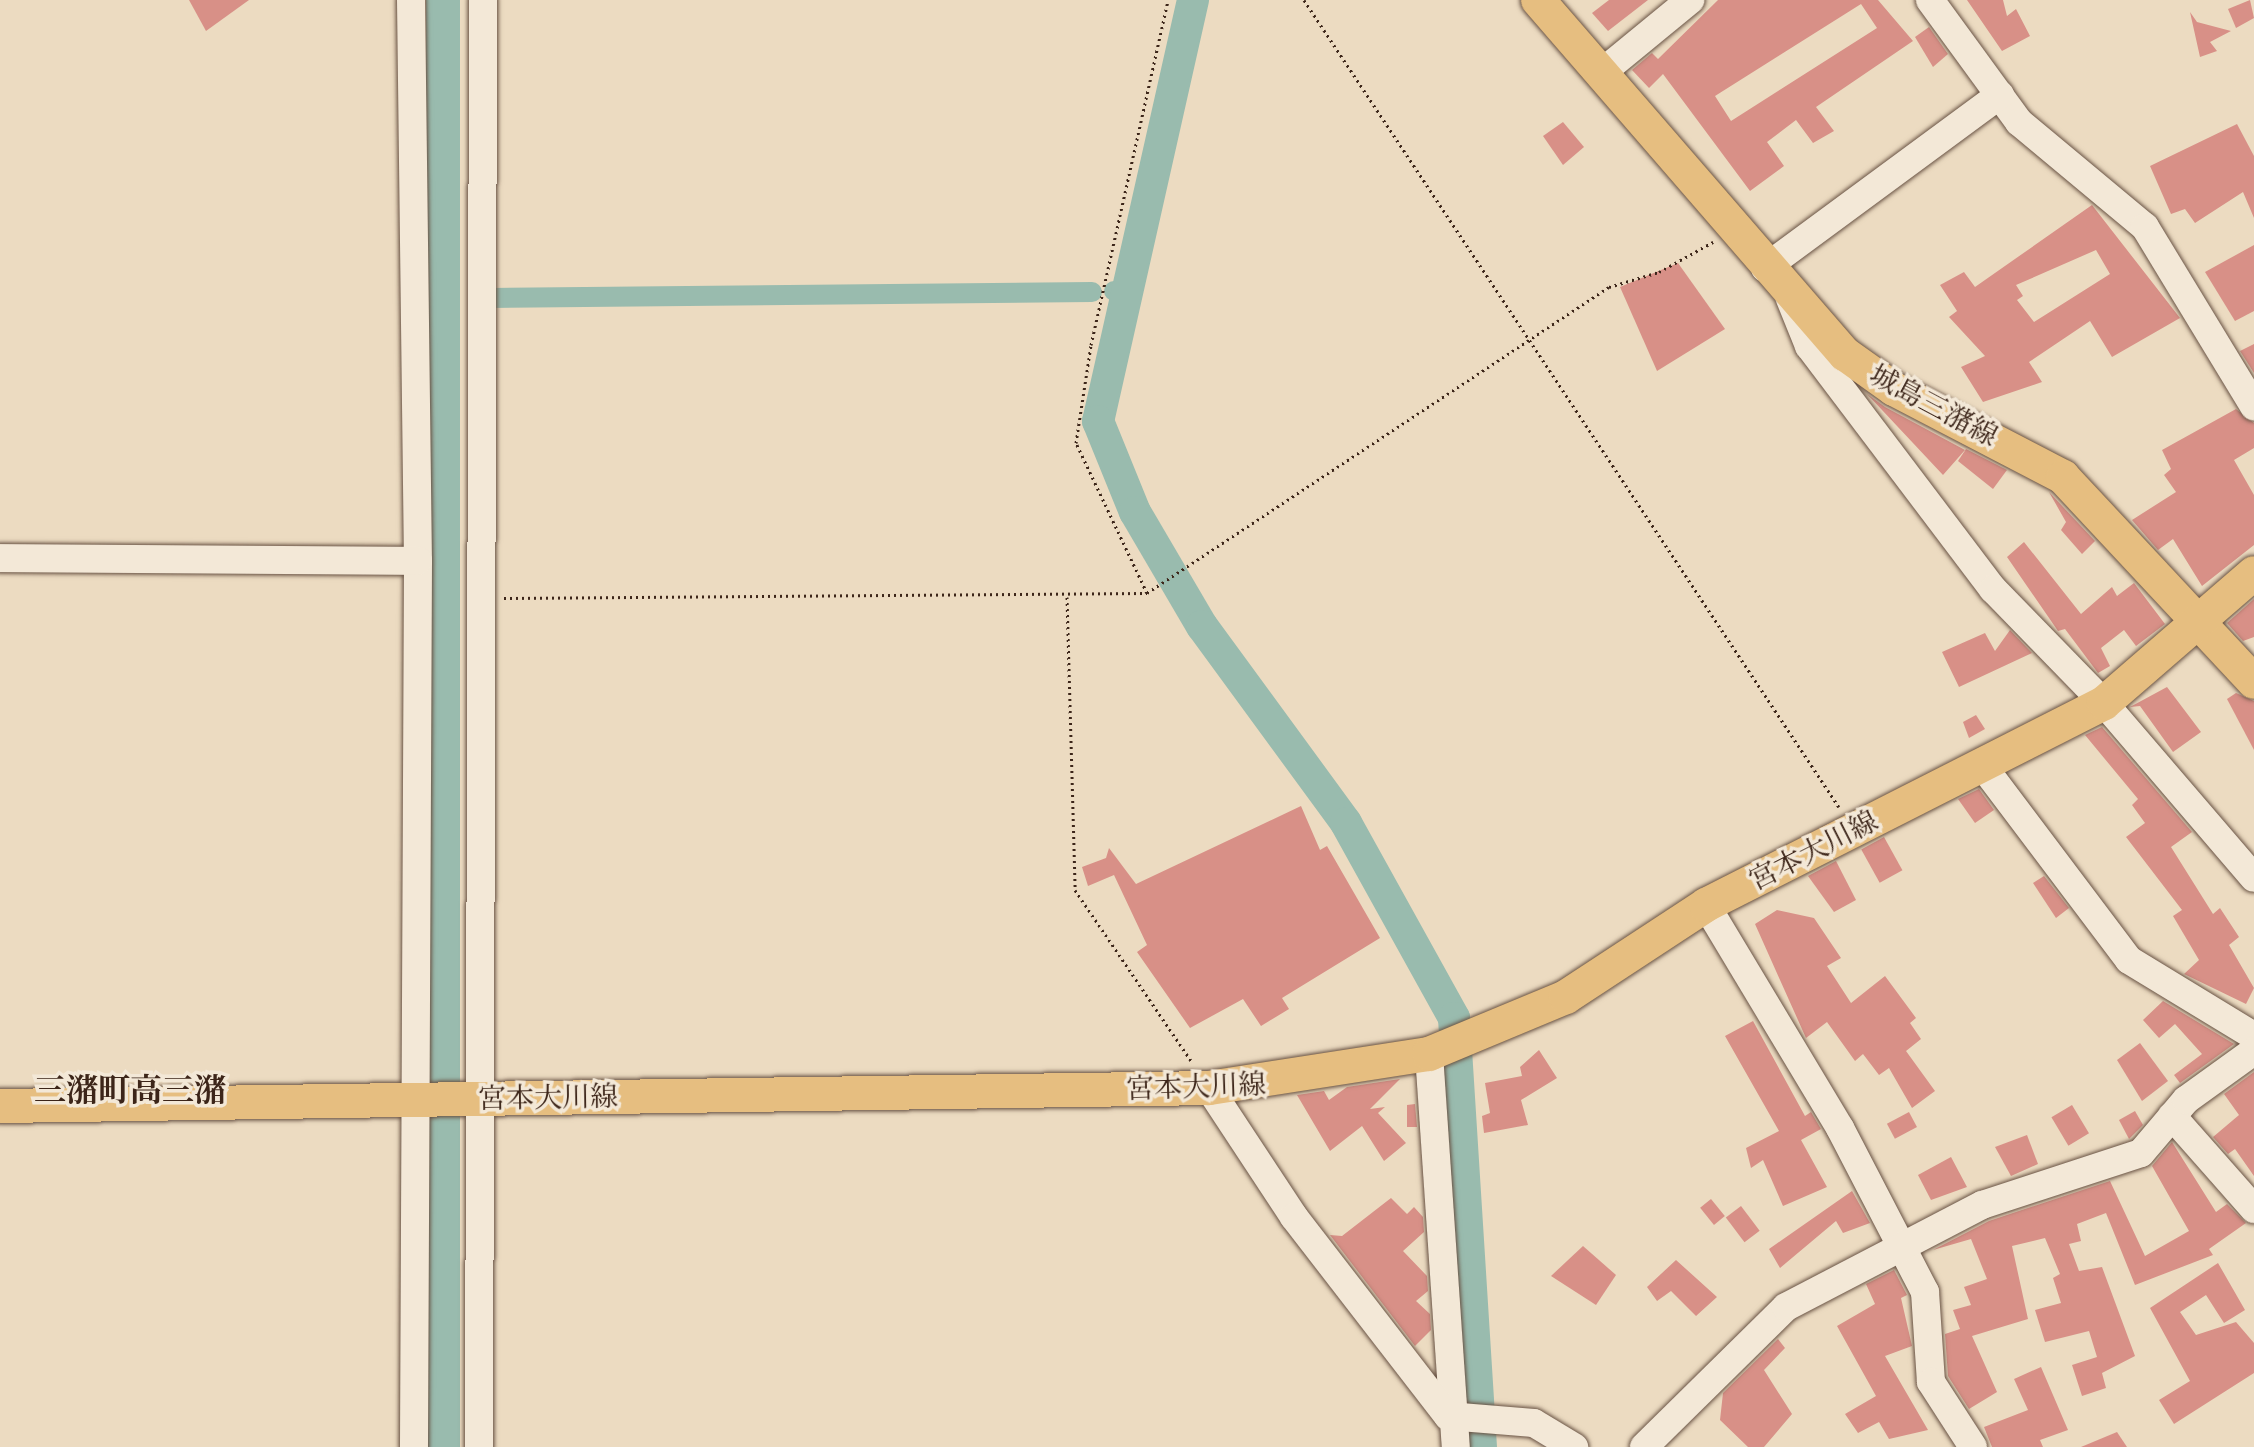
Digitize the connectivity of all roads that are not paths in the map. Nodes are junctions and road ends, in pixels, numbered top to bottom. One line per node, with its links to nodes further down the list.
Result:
1 (411, 0): 12 (street)
2 (483, 0): 25 (street)
3 (1538, 0): 6 (main road, 城島三潴線)
4 (1690, 0): 6 (street)
5 (1930, 0): 7 (street)
6 (1600, 74): 8 (main road, 城島三潴線)
7 (2000, 95): 8 (street); 10 (street)
8 (1765, 268): 9 (main road, 城島三潴線)
9 (1790, 299): 14 (main road, 城島三潴線); 16 (street)
10 (2254, 406)
11 (0, 558): 12 (street)
12 (418, 561): 24 (street)
13 (2254, 573): 14 (main road, 宮本大川線)
14 (2203, 623): 15 (main road, 城島三潴線); 16 (main road, 宮本大川線)
15 (2254, 682)
16 (2104, 703): 17 (main road, 宮本大川線); 18 (street)
17 (1982, 765): 19 (main road, 宮本大川線); 20 (street)
18 (2254, 878)
19 (1706, 905): 22 (main road, 宮本大川線); 29 (street)
20 (2254, 1036)
21 (2254, 1051): 27 (street)
22 (1435, 1052): 23 (main road, 宮本大川線); 30 (street)
23 (1209, 1088): 25 (main road, 宮本大川線); 30 (street)
24 (416, 1099): 25 (main road, 宮本大川線); 26 (main road, 宮本大川線); 31 (street)
25 (472, 1099): 32 (street)
26 (0, 1106)
27 (2172, 1116): 28 (street); 29 (street)
28 (2254, 1209)
29 (1901, 1245): 35 (street); 36 (street)
30 (1456, 1417): 33 (street); 34 (street)
31 (414, 1447)
32 (479, 1447)
33 (1456, 1447)
34 (1574, 1447)
35 (1644, 1447)
36 (1973, 1447)

